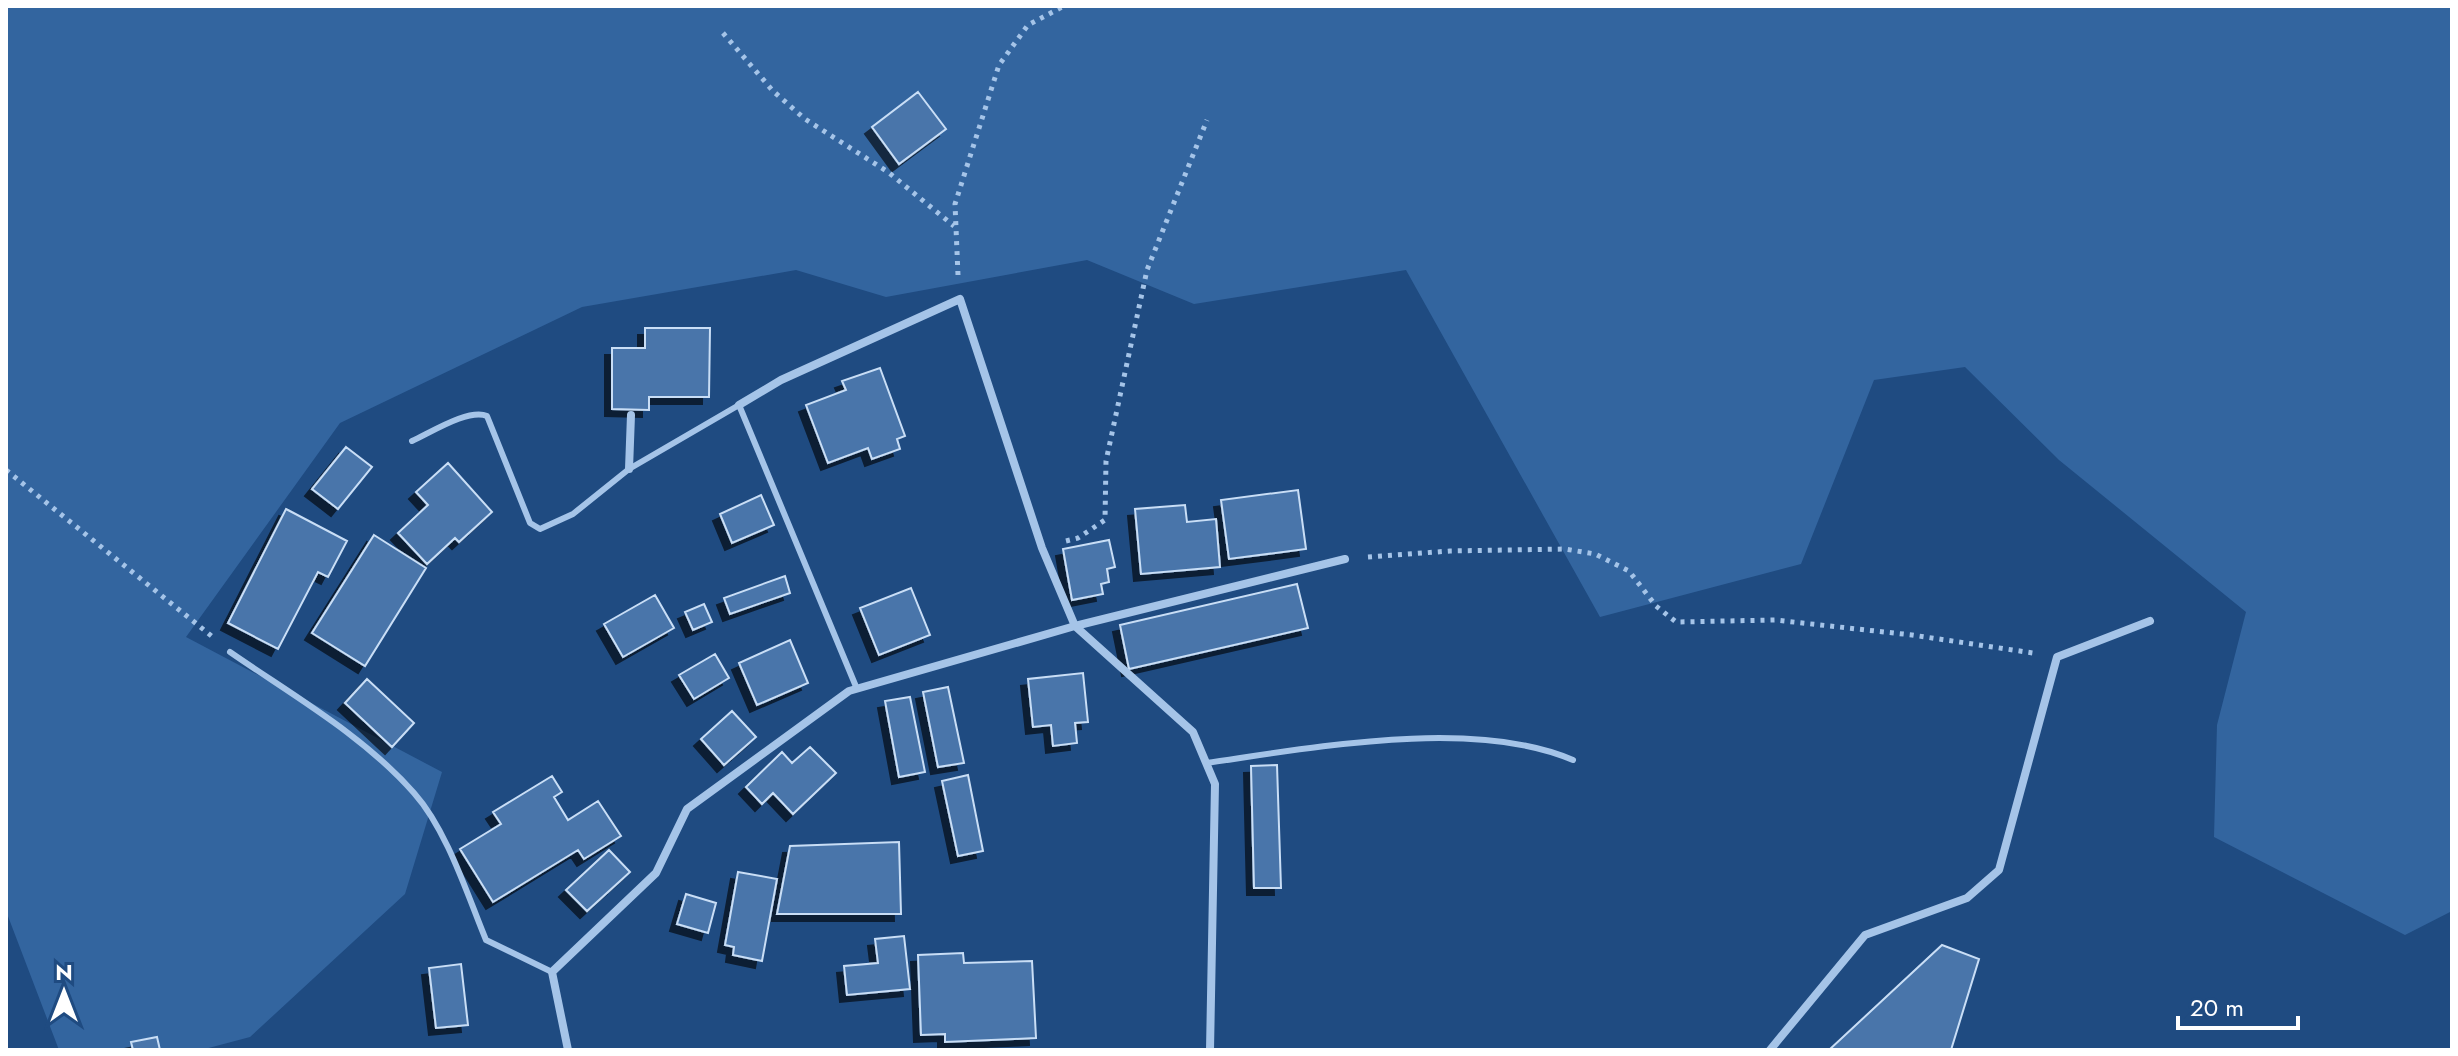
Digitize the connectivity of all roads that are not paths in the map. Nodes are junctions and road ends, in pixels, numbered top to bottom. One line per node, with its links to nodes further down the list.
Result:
1 (739, 405): 4 (lane); 7 (street); 9 (lane)
2 (631, 415): 4 (street)
3 (412, 441): 4 (lane)
4 (629, 469)
5 (1345, 559): 7 (street)
6 (2150, 621): 15 (street)
7 (1075, 626): 9 (street); 11 (street)
8 (230, 652): 12 (lane)
9 (857, 689): 12 (street)
10 (1573, 760): 11 (lane)
11 (1206, 763): 14 (street)
12 (552, 972): 13 (street)
13 (568, 1050)
14 (1210, 1050)
15 (1770, 1050)

